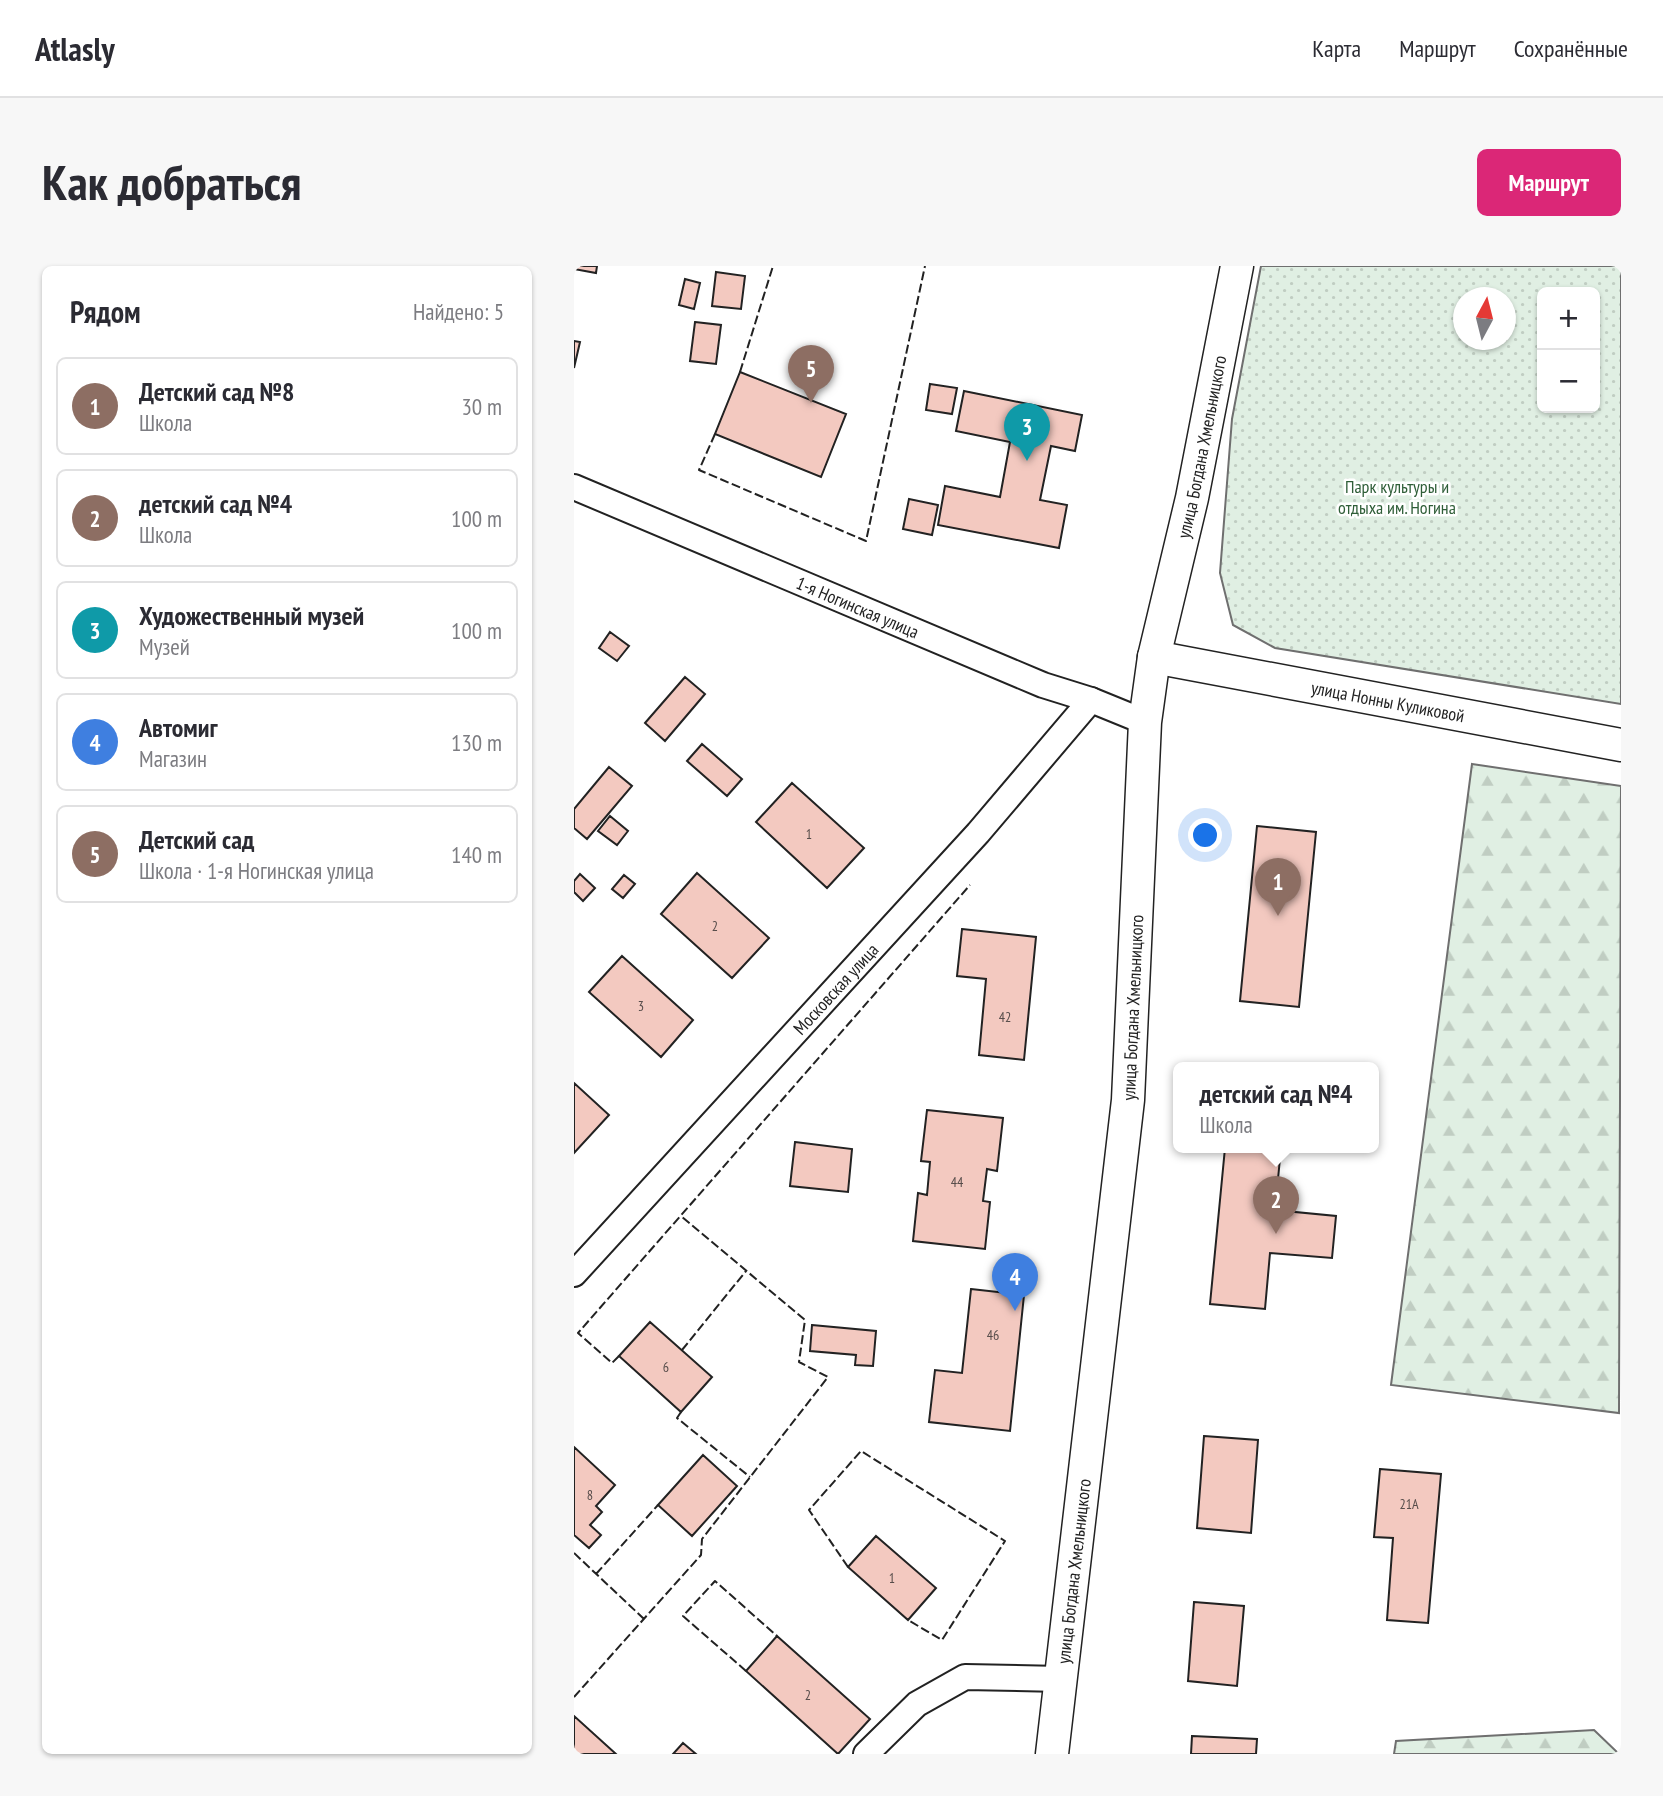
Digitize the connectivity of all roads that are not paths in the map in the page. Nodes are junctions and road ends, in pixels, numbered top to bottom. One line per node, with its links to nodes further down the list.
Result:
1 (1237, 266): 3 (street, улица Богдана Хмельницкого)
2 (574, 487): 4 (street, 1-я Ногинская улица)
3 (1154, 657): 5 (street, улица Богдана Хмельницкого); 6 (street, улица Нонны Куликовой)
4 (1091, 700): 5 (street, 1-я Ногинская улица); 7 (street, Московская улица)
5 (1144, 722): 8 (street, улица Богдана Хмельницкого)
6 (1621, 745)
7 (574, 1274)
8 (1061, 1679): 9 (street); 10 (street, улица Богдана Хмельницкого)
9 (866, 1754)
10 (1052, 1754)

